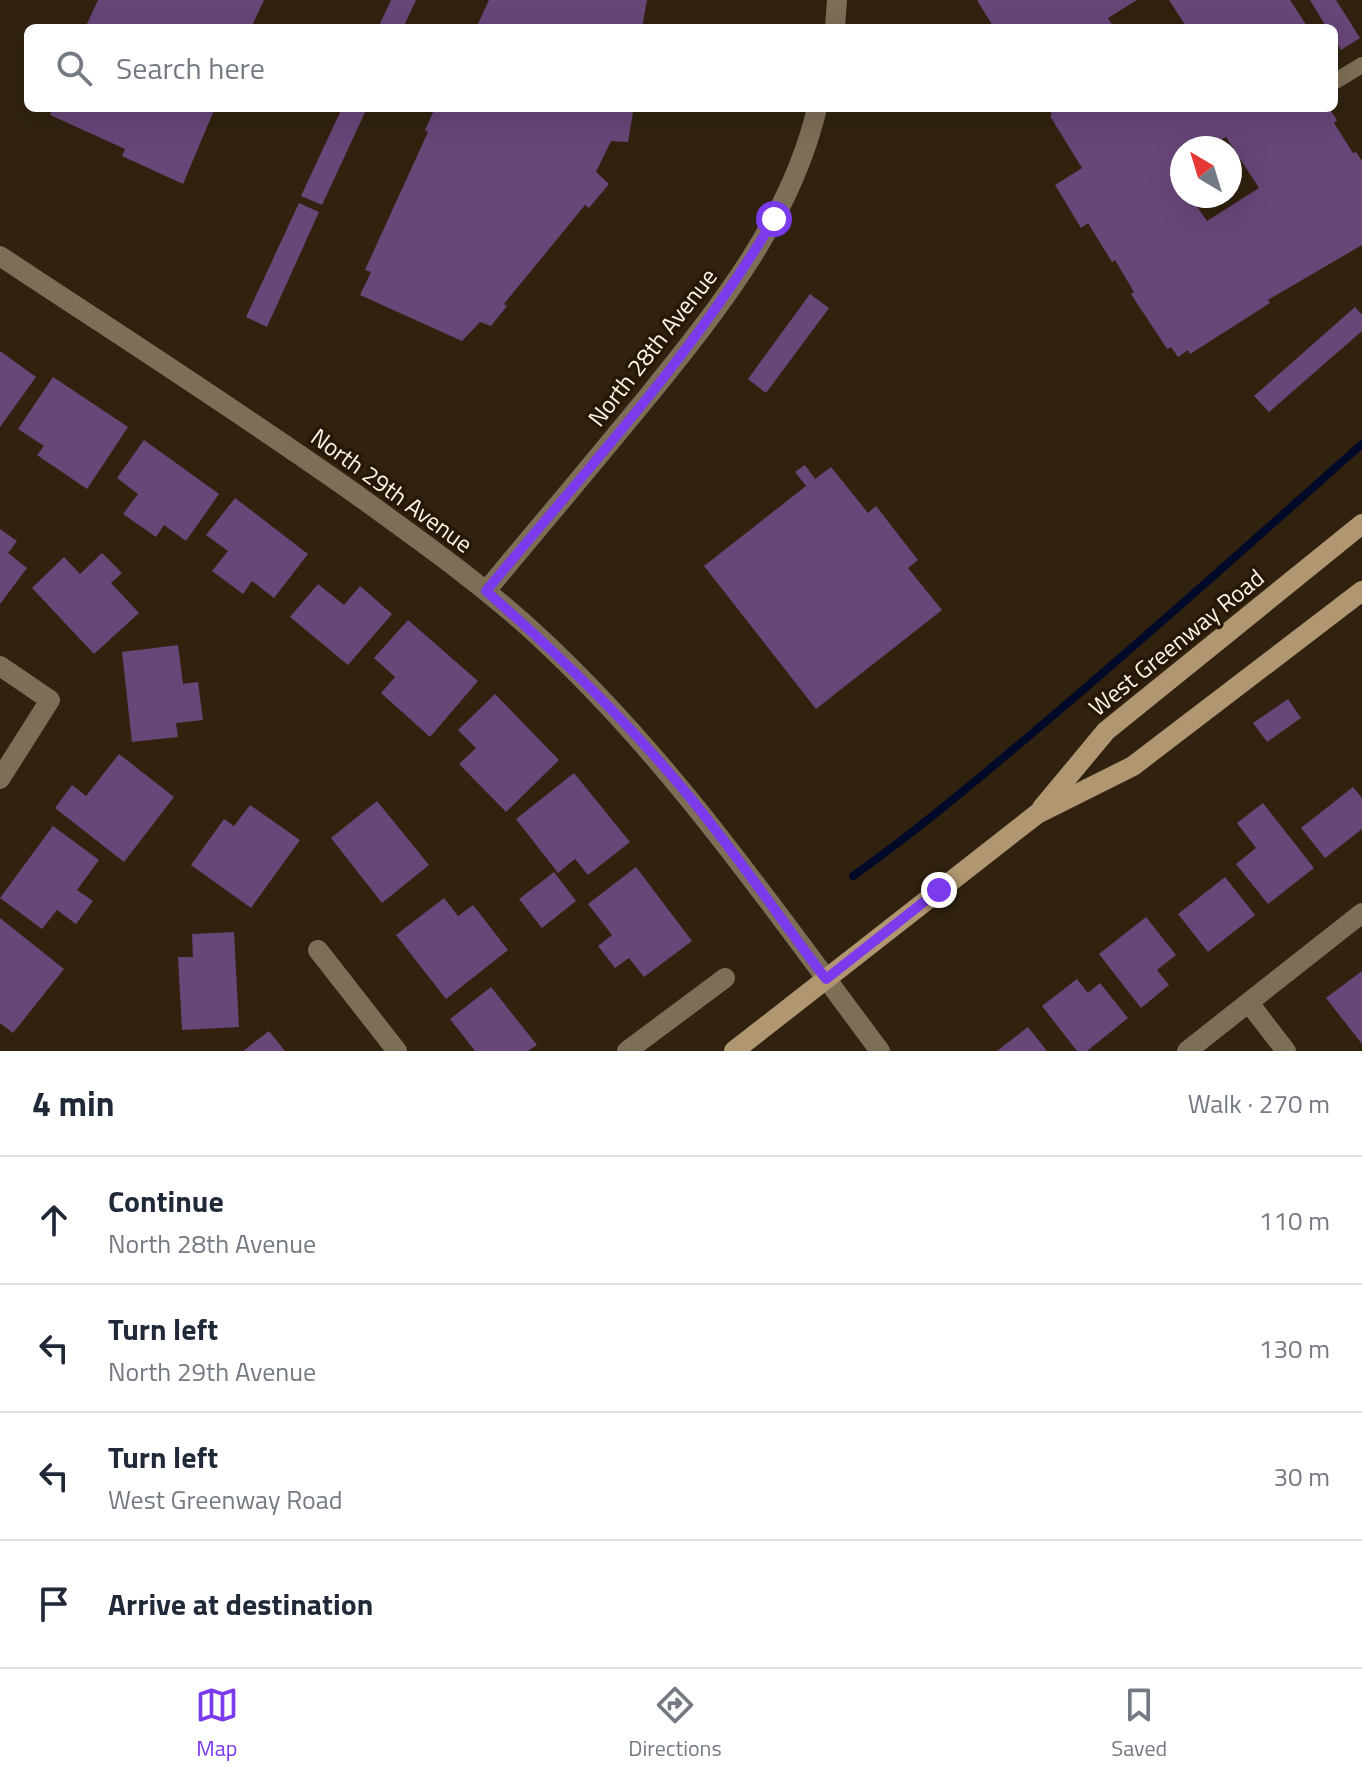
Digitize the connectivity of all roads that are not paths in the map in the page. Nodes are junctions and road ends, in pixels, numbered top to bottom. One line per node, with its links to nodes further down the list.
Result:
1 (837, 0): 2 (street)
2 (835, 24)
3 (1362, 65): 4 (lane)
4 (1338, 80)
5 (816, 112): 8 (street, North 28th Avenue)
6 (0, 256): 8 (street, North 29th Avenue)
7 (1362, 524): 12 (main road, West Greenway Road)
8 (486, 591): 16 (street, North 29th Avenue)
9 (1362, 591): 12 (main road, West Greenway Road)
10 (0, 666): 11 (street)
11 (0, 779)
12 (1037, 814): 16 (main road, West Greenway Road)
13 (1362, 913): 17 (street)
14 (318, 950): 18 (street)
15 (725, 978): 19 (street)
16 (826, 979): 20 (main road, West Greenway Road); 21 (street, North 29th Avenue)
17 (1249, 1003): 22 (street); 23 (street)
18 (397, 1051)
19 (627, 1051)
20 (734, 1051)
21 (880, 1051)
22 (1187, 1051)
23 (1286, 1051)

